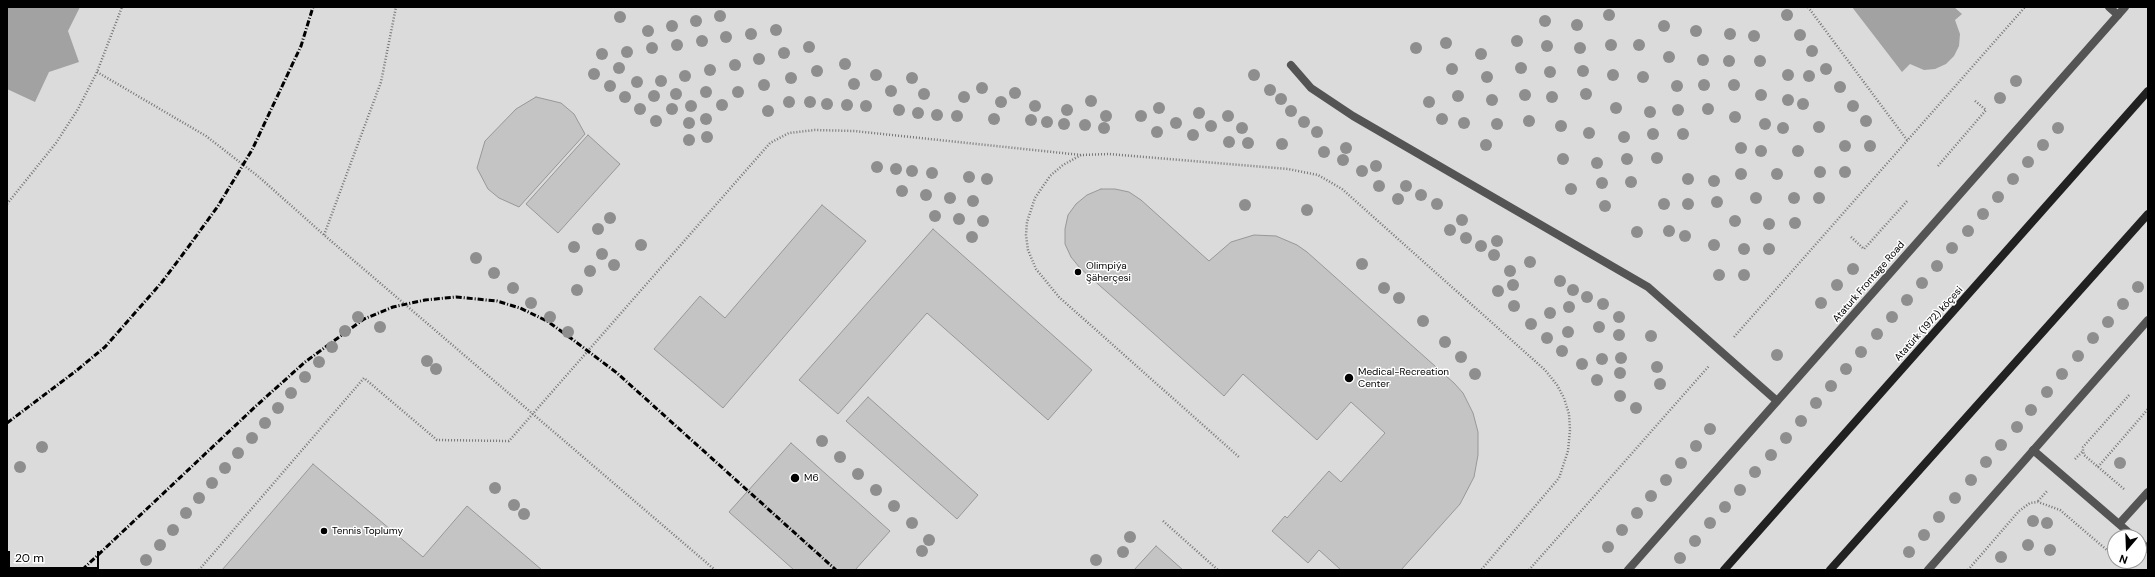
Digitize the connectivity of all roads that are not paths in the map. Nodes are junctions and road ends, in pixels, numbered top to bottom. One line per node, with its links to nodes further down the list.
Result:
1 (2109, 7): 3 (street)
2 (2125, 7): 3 (street, Ataturk Frontage Road)
3 (2118, 15): 8 (street, Ataturk Frontage Road)
4 (1291, 65): 8 (street)
5 (2148, 91): 14 (main road, Atatürk (1972) köçesi)
6 (2148, 214): 15 (main road)
7 (2148, 320): 9 (street)
8 (1778, 401): 13 (street, Ataturk Frontage Road)
9 (2033, 450): 11 (street); 16 (street)
10 (2148, 492): 11 (street)
11 (2119, 524): 12 (street)
12 (2125, 529)
13 (1628, 570)
14 (1724, 570)
15 (1830, 570)
16 (1928, 570)

